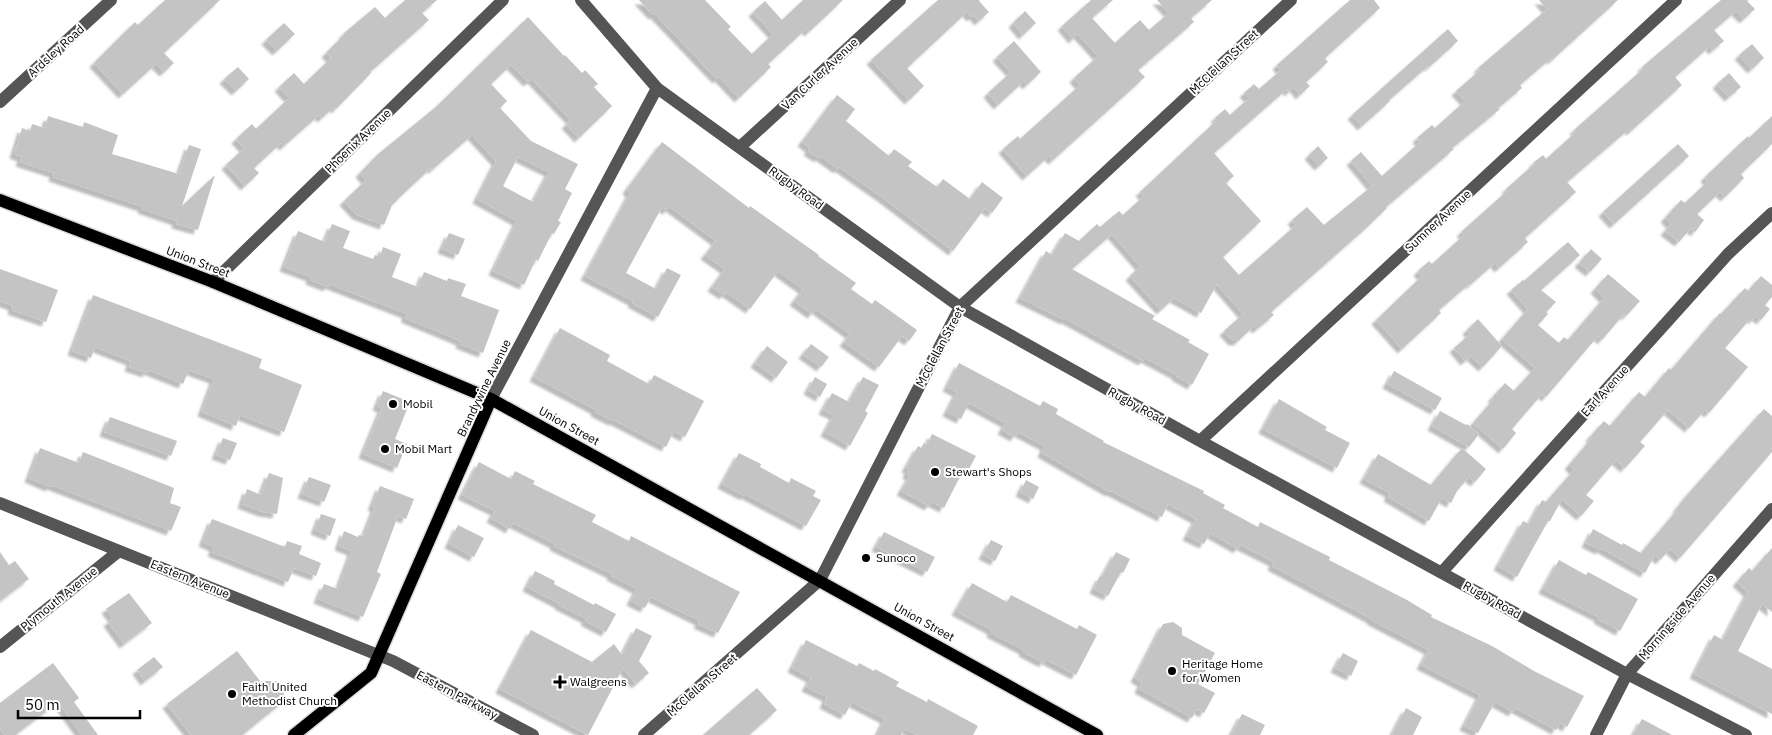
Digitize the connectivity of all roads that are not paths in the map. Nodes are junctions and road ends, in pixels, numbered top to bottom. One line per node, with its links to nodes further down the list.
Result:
1 (111, 0): 8 (street, Ardsley Road)
2 (503, 0): 12 (street, Phoenix Avenue)
3 (580, 0): 7 (street, Rugby Road)
4 (900, 0): 9 (street, Van Curler Avenue)
5 (1291, 0): 13 (street, McClellan Street)
6 (1676, 0): 15 (street, Sumner Avenue)
7 (657, 88): 9 (street, Rugby Road); 14 (street, Brandywine Avenue)
8 (0, 102)
9 (740, 147): 13 (street, Rugby Road)
10 (0, 200): 12 (main road, Union Street)
11 (1772, 213): 19 (street, Earl Avenue)
12 (212, 282): 14 (main road, Union Street)
13 (960, 307): 15 (street, Rugby Road); 20 (street, McClellan Street)
14 (491, 399): 20 (main road, Union Street); 22 (main road, Brandywine Avenue)
15 (1200, 441): 19 (street, Rugby Road)
16 (0, 503): 18 (street, Eastern Avenue)
17 (1772, 509): 23 (street, Morningside Avenue)
18 (119, 551): 21 (street, Plymouth Avenue); 22 (street, Eastern Avenue)
19 (1442, 572): 23 (street, Rugby Road)
20 (820, 580): 26 (street, McClellan Street); 27 (main road, Union Street)
21 (0, 647)
22 (379, 655): 24 (main road, Brandywine Avenue); 25 (street, Eastern Parkway)
23 (1627, 674): 28 (street, Morningside Avenue); 29 (street, Rugby Road)
24 (294, 735)
25 (534, 735)
26 (644, 735)
27 (1097, 735)
28 (1596, 735)
29 (1746, 735)

